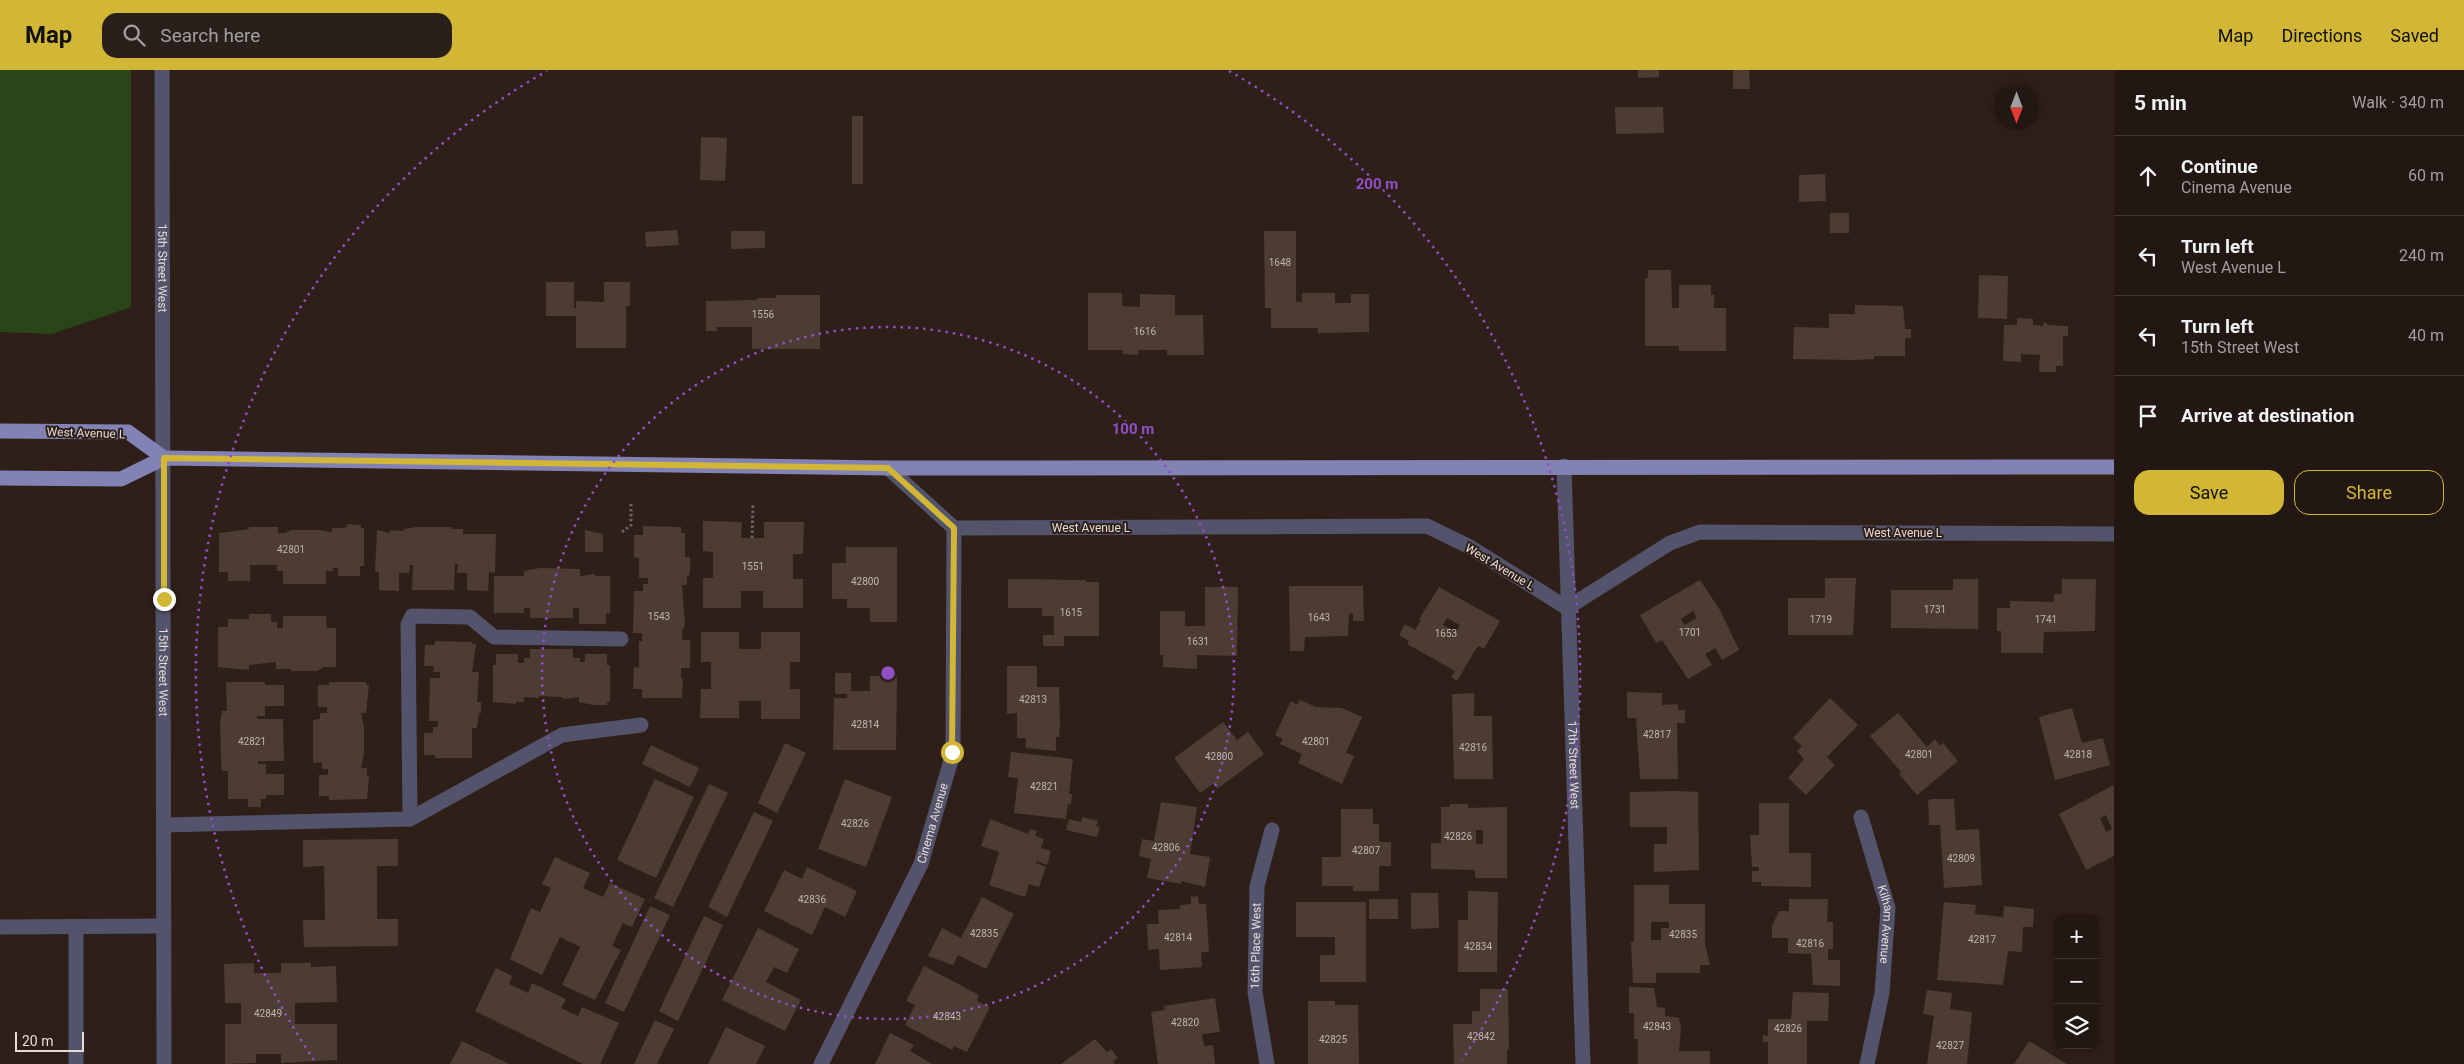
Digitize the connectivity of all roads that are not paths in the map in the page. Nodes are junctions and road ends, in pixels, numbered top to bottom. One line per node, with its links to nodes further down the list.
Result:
1 (162, 70): 3 (street, 15th Street West)
2 (0, 431): 3 (main road, West Avenue L)
3 (164, 458): 6 (main road); 7 (main road); 15 (street, 15th Street West)
4 (1564, 466): 5 (main road); 6 (main road); 10 (street, 17th Street West)
5 (2114, 467)
6 (888, 468): 8 (street)
7 (0, 478)
8 (954, 528): 10 (street, West Avenue L); 22 (street, Cinema Avenue)
9 (2114, 534): 10 (street, West Avenue L)
10 (1567, 608): 24 (street, 17th Street West)
11 (621, 639): 14 (street)
12 (641, 725): 14 (street)
13 (1861, 817): 25 (street, Kilham Avenue)
14 (410, 819): 15 (street)
15 (164, 825): 17 (street, 15th Street West)
16 (1272, 830): 23 (street, 16th Place West)
17 (164, 926): 19 (street); 21 (street, 15th Street West)
18 (0, 927): 19 (street)
19 (76, 927): 20 (street)
20 (76, 1064)
21 (164, 1064)
22 (821, 1064)
23 (1267, 1064)
24 (1582, 1064)
25 (1867, 1064)

